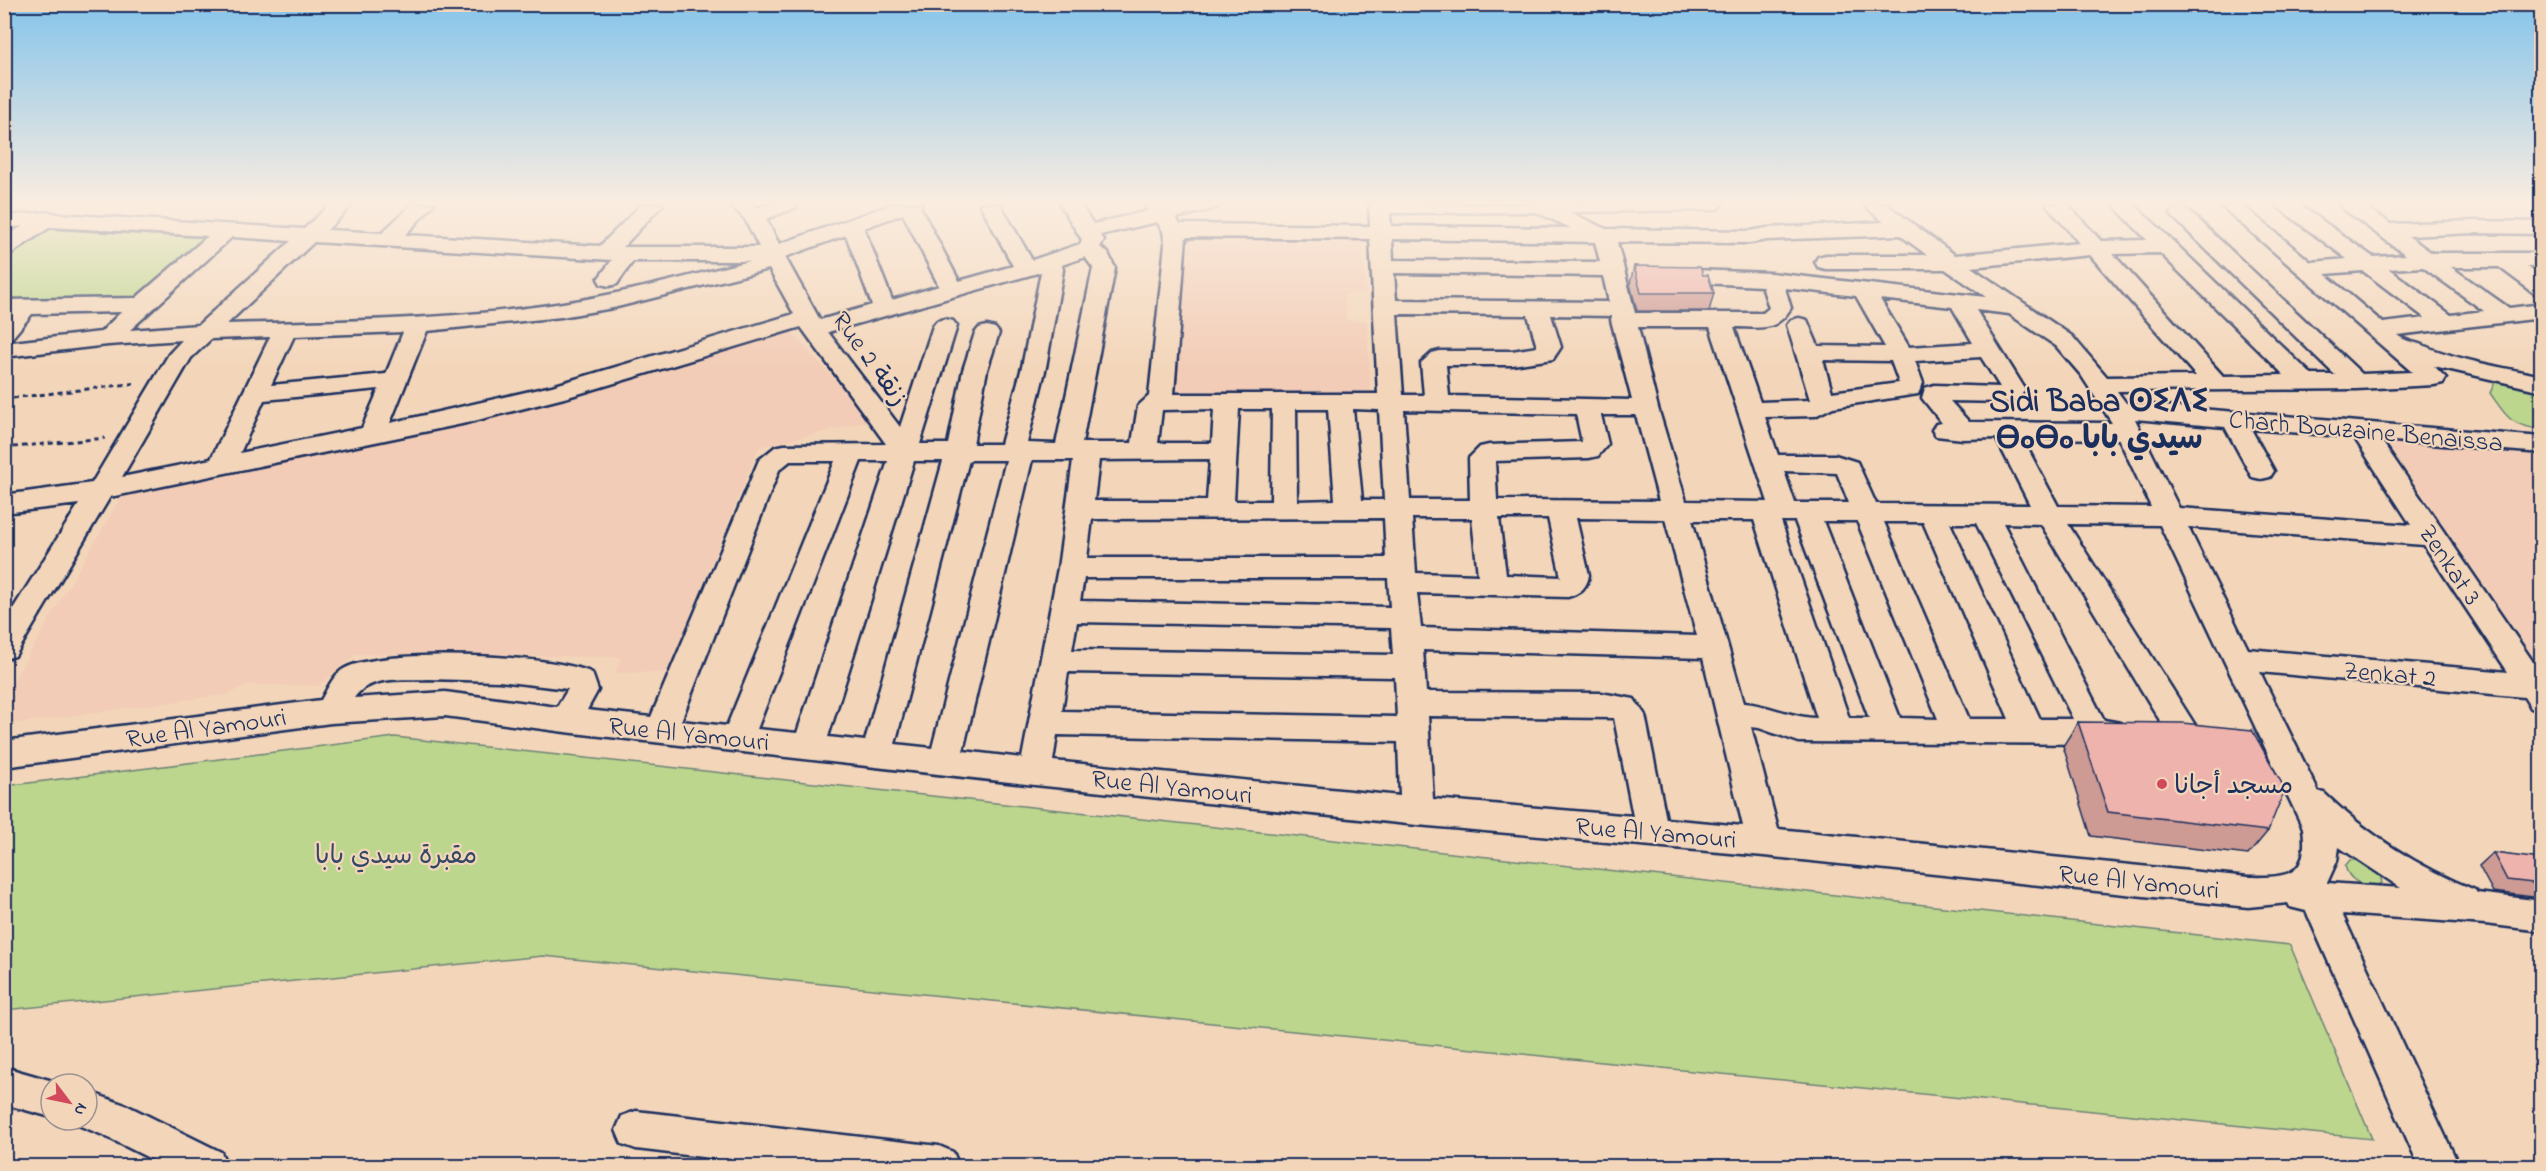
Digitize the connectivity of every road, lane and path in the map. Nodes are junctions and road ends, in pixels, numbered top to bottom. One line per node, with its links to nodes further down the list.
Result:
1 (774, 258): 49 (street, Rue 2 زنقة)
2 (195, 259): 38 (street)
3 (282, 259): 55 (street)
4 (615, 259): 32 (street)
5 (772, 259): 50 (street)
6 (865, 259): 41 (street)
7 (937, 259): 35 (street)
8 (1020, 259): 29 (street)
9 (1065, 259): 27 (street)
10 (1099, 259): 93 (street)
11 (1173, 259): 75 (street)
12 (1383, 259): 28 (street)
13 (1617, 259): 31 (street)
14 (1945, 259): 25 (street)
15 (1985, 259): 25 (street)
16 (2106, 259): 67 (street)
17 (2179, 259): 65 (street)
18 (2253, 259): 66 (street)
19 (2290, 259): 30 (street)
20 (2361, 259): 26 (street)
21 (2427, 260): 22 (street); 26 (street); 46 (street)
22 (2504, 260): 23 (street); 34 (street)
23 (2541, 260)
24 (1826, 262): 25 (street)
25 (1950, 262): 40 (street)
26 (2368, 264): 30 (street); 48 (street)
27 (1051, 266): 29 (street); 92 (street)
28 (1384, 266): 31 (street); 42 (street)
29 (1025, 268): 35 (street)
30 (2306, 269): 54 (street)
31 (1627, 274): 33 (street); 45 (street)
32 (609, 279)
33 (1771, 280): 36 (street); 47 (street)
34 (2541, 288)
35 (952, 289): 41 (street)
36 (1864, 291): 37 (street); 62 (street)
37 (1960, 302): 40 (street); 59 (street)
38 (142, 305): 39 (street); 58 (street)
39 (15, 307): 56 (street)
40 (2017, 307): 68 (street)
41 (884, 308): 49 (street)
42 (1386, 308): 43 (street); 77 (street)
43 (1537, 308): 45 (street); 78 (street)
44 (2541, 311): 46 (street)
45 (1622, 314): 47 (street); 80 (street)
46 (2503, 314): 48 (street)
47 (1720, 321): 81 (street)
48 (2446, 322): 54 (street)
49 (810, 323): 89 (street); 98 (street, Rue 2 زنقة)
50 (418, 325): 53 (street); 64 (street)
51 (1799, 325): 61 (street)
52 (945, 326): 98 (street)
53 (285, 330): 55 (street); 70 (street)
54 (2383, 330): 66 (street); 69 (street)
55 (203, 332): 58 (street); 63 (street)
56 (4, 333)
57 (987, 333): 94 (street)
58 (108, 338): 60 (street)
59 (1990, 349): 62 (street); 86 (street)
60 (4, 350)
61 (1809, 353): 62 (street); 74 (street)
62 (1901, 354): 74 (street)
63 (168, 379): 71 (path); 88 (street)
64 (395, 380): 70 (street); 89 (street)
65 (2304, 381): 66 (street); 67 (street)
66 (2356, 382)
67 (2216, 383): 68 (street)
68 (2099, 384): 82 (street)
69 (2541, 384)
70 (255, 394): 100 (street)
71 (4, 399)
72 (1284, 401): 73 (street); 76 (street); 110 (street)
73 (1340, 401): 77 (street); 108 (street)
74 (1823, 401): 81 (street)
75 (1161, 402): 76 (street); 95 (street)
76 (1227, 402): 96 (street)
77 (1392, 402): 78 (street); 104 (street)
78 (1437, 403): 79 (street)
79 (1586, 406): 80 (street); 105 (street)
80 (1646, 408): 111 (street)
81 (1750, 410): 99 (street)
82 (2123, 420): 83 (street, Charh Bouzaine Benaissa); 87 (street, Charh Bouzaine Benaissa); 117 (street)
83 (2234, 420): 84 (street, Charh Bouzaine Benaissa); 101 (street)
84 (2361, 429): 90 (street, Charh Bouzaine Benaissa); 118 (street, Zenkat 3)
85 (1936, 430): 86 (street, Charh Bouzaine Benaissa)
86 (1963, 431): 87 (street, Charh Bouzaine Benaissa)
87 (2005, 431): 116 (street)
88 (135, 435): 91 (path); 102 (street)
89 (372, 435): 100 (street)
90 (2541, 445)
91 (4, 448)
92 (1016, 450): 93 (street); 94 (street); 144 (street)
93 (1078, 450): 95 (street); 107 (street)
94 (959, 451): 98 (street); 142 (street)
95 (1144, 451): 96 (street)
96 (1224, 451): 109 (street)
97 (852, 452): 98 (street); 134 (street); 140 (street)
98 (905, 452): 141 (street)
99 (1768, 463): 112 (street); 113 (street)
100 (221, 466): 102 (street)
101 (2261, 471)
102 (103, 490): 103 (street); 125 (street)
103 (4, 504)
104 (1398, 509): 105 (street); 108 (street); 120 (street)
105 (1484, 509): 106 (street); 121 (street)
106 (1560, 509): 111 (street); 121 (street)
107 (1079, 510): 109 (street); 119 (street)
108 (1349, 510): 110 (street)
109 (1220, 511): 110 (street)
110 (1284, 511)
111 (1677, 512): 112 (street); 124 (street)
112 (1785, 512): 113 (street); 135 (street); 136 (street)
113 (1866, 513): 114 (street); 137 (street)
114 (1933, 514): 115 (street); 138 (street)
115 (1985, 514): 116 (street); 139 (street)
116 (2049, 515): 117 (street); 139 (street)
117 (2169, 516): 118 (street); 126 (street)
118 (2431, 536): 128 (street, Zenkat 3)
119 (1072, 568): 120 (street); 122 (street)
120 (1402, 576): 121 (street); 123 (street)
121 (1493, 585)
122 (1065, 611): 123 (street); 127 (street)
123 (1406, 641): 124 (street); 127 (street); 131 (street)
124 (1715, 646): 130 (street)
125 (4, 648)
126 (2239, 659): 128 (street, Zenkat 2); 146 (street)
127 (1056, 661): 133 (street)
128 (2538, 691)
129 (331, 711): 132 (street, Rue Al Yamouri); 132 (street); 143 (street, Rue Al Yamouri)
130 (1732, 714): 135 (street); 149 (street)
131 (1413, 717): 133 (street); 147 (street); 148 (street)
132 (565, 720): 134 (street, Rue Al Yamouri)
133 (1045, 723): 145 (street)
134 (662, 729): 140 (street, Rue Al Yamouri)
135 (1837, 730): 136 (street)
136 (1888, 731): 137 (street)
137 (1959, 731): 138 (street)
138 (2030, 732): 139 (street)
139 (2096, 732)
140 (738, 737): 141 (street, Rue Al Yamouri)
141 (809, 746): 142 (street, Rue Al Yamouri)
142 (877, 753): 144 (street, Rue Al Yamouri)
143 (4, 754)
144 (945, 761): 145 (street, Rue Al Yamouri)
145 (1035, 772): 147 (street, Rue Al Yamouri)
146 (2304, 794): 150 (street); 151 (street)
147 (1417, 810): 148 (street, Rue Al Yamouri)
148 (1652, 831): 149 (street, Rue Al Yamouri)
149 (1764, 842): 151 (street, Rue Al Yamouri)
150 (2385, 859): 151 (street); 152 (street); 153 (street)
151 (2320, 871): 152 (street, Rue Al Yamouri); 161 (street)
152 (2393, 902): 153 (street, Rue Al Yamouri)
153 (2485, 909): 154 (street)
154 (2541, 916)
155 (4, 1085): 156 (street)
156 (39, 1095)
157 (99, 1114): 159 (street)
158 (636, 1130): 160 (street)
159 (207, 1167)
160 (939, 1167)
161 (2439, 1167)

